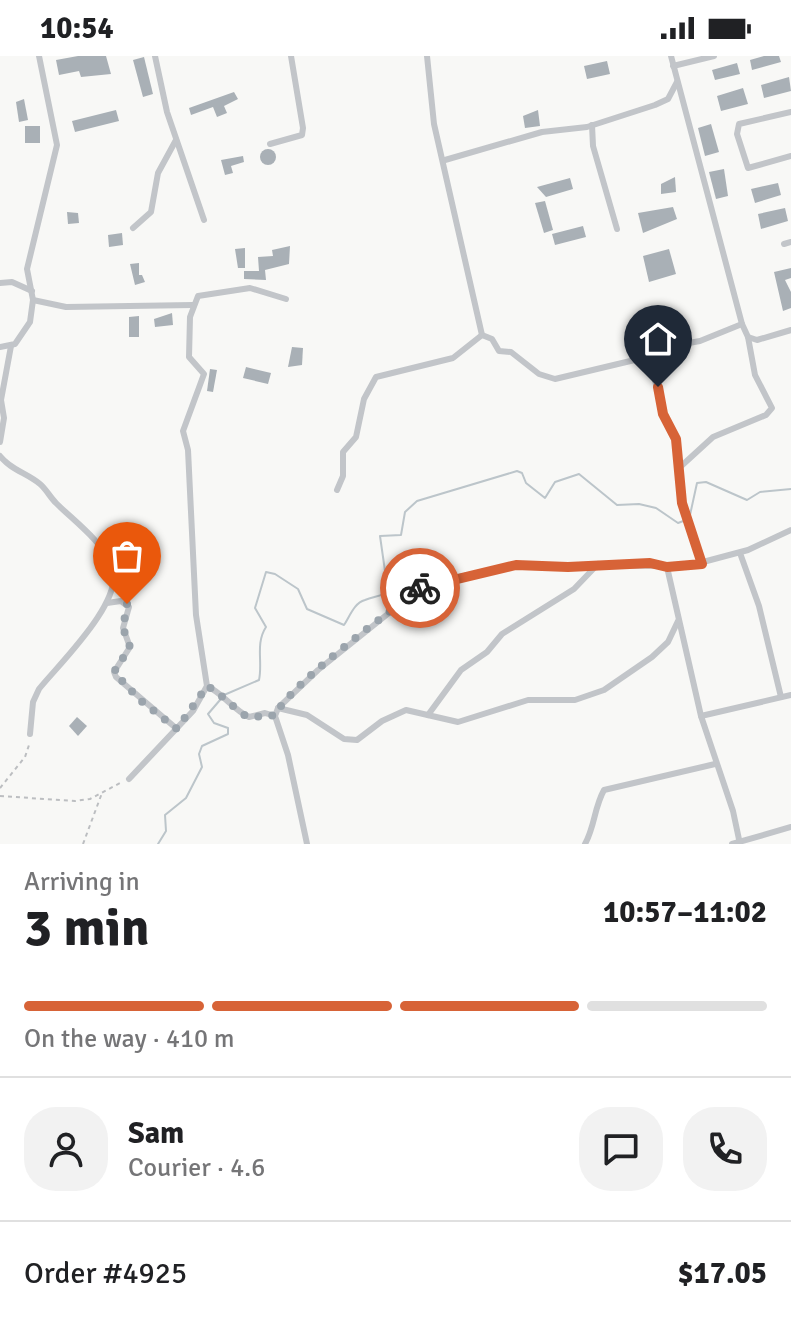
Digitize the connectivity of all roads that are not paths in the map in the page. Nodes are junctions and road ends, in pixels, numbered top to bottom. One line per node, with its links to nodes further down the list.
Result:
1 (39, 56): 19 (street)
2 (155, 56): 11 (street)
3 (291, 56): 12 (street)
4 (427, 56): 14 (street)
5 (671, 56): 7 (street)
6 (714, 56): 7 (street)
7 (673, 66): 8 (street)
8 (677, 82): 10 (street); 23 (street)
9 (791, 112): 13 (street)
10 (592, 125): 14 (street); 17 (street)
11 (176, 140): 15 (street); 16 (street)
12 (270, 144)
13 (791, 156)
14 (445, 160): 25 (street)
15 (204, 220)
16 (133, 228)
17 (617, 229)
18 (0, 283): 19 (street)
19 (32, 291): 21 (street)
20 (286, 299): 22 (street)
21 (33, 300): 22 (street); 27 (street)
22 (193, 305): 41 (street)
23 (742, 324): 26 (street); 29 (street)
24 (791, 330): 26 (street)
25 (482, 335): 29 (street); 33 (street)
26 (748, 337): 32 (street)
27 (11, 346): 28 (street); 30 (street)
28 (0, 347)
29 (649, 355): 32 (street)
30 (0, 442)
31 (0, 456): 39 (street)
32 (678, 469): 37 (street)
33 (337, 490)
34 (791, 530): 35 (street)
35 (740, 553): 37 (street); 43 (street)
36 (598, 564): 38 (street); 44 (street); 45 (street)
37 (702, 564): 38 (street)
38 (667, 567): 40 (street)
39 (107, 603): 48 (street); 49 (street)
40 (678, 621): 45 (street); 47 (street)
41 (207, 686): 46 (street); 48 (street)
42 (791, 695): 43 (street)
43 (781, 697): 47 (street)
44 (278, 708): 45 (street); 46 (street)
45 (428, 715)
46 (275, 716): 54 (street)
47 (701, 716): 50 (street)
48 (177, 729): 51 (street)
49 (30, 734)
50 (715, 764): 53 (street); 55 (street)
51 (129, 779)
52 (791, 827): 53 (street)
53 (737, 843)
54 (307, 844)
55 (585, 844)

